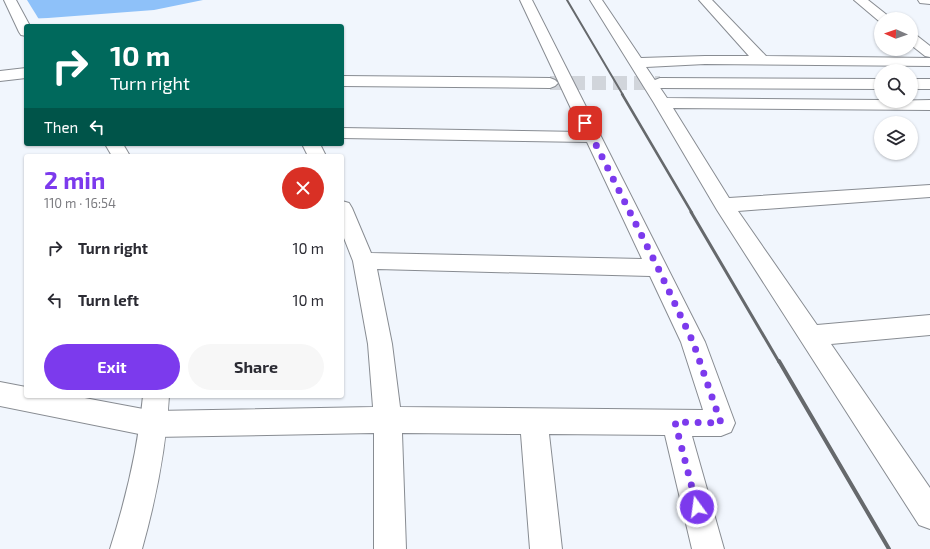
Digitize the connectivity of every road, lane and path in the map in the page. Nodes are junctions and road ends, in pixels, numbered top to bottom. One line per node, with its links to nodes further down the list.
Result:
1 (10, 0): 9 (street)
2 (526, 0): 26 (street)
3 (596, 0): 14 (street)
4 (705, 0): 12 (street)
5 (860, 0): 8 (street)
6 (924, 0): 7 (street)
7 (930, 0)
8 (876, 12)
9 (24, 28)
10 (918, 44): 11 (street)
11 (930, 53)
12 (762, 61): 13 (street); 14 (street)
13 (930, 62)
14 (636, 63): 23 (street)
15 (24, 73): 16 (street)
16 (0, 76)
17 (344, 81): 18 (street)
18 (550, 83)
19 (660, 83): 20 (street)
20 (874, 84)
21 (918, 84): 22 (street)
22 (930, 84)
23 (662, 103): 24 (street); 28 (street)
24 (930, 105)
25 (344, 133): 26 (street)
26 (592, 137): 31 (street)
27 (930, 191): 28 (street)
28 (724, 205): 33 (street)
29 (344, 213): 30 (street)
30 (364, 261): 31 (street); 36 (street)
31 (658, 268): 38 (street)
32 (930, 325): 33 (street)
33 (812, 336): 40 (street)
34 (0, 394): 39 (street)
35 (156, 398): 39 (street)
36 (388, 420): 37 (street); 39 (street); 42 (street)
37 (534, 422): 38 (street); 43 (street)
38 (675, 422): 44 (street)
39 (154, 424): 41 (street)
40 (930, 514)
41 (126, 549)
42 (390, 549)
43 (546, 549)
44 (708, 549)

